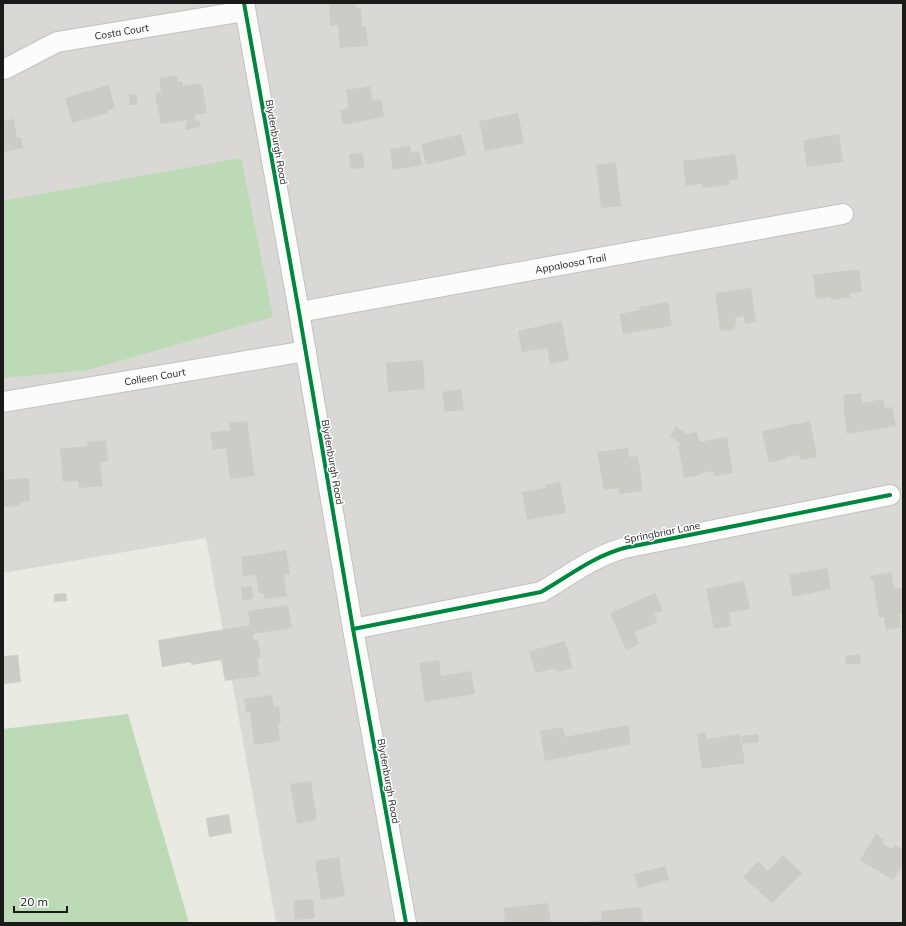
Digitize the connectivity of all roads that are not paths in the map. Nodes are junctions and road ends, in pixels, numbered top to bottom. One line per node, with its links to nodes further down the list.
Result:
1 (244, 7): 2 (street, Costa Court); 4 (street, Blydenburgh Road)
2 (3, 69)
3 (843, 214): 4 (street, Appaloosa Trail)
4 (299, 312): 5 (street, Blydenburgh Road)
5 (306, 351): 6 (street, Colleen Court); 8 (street, Blydenburgh Road)
6 (3, 402)
7 (890, 495): 8 (street, Springbriar Lane)
8 (353, 629): 9 (street, Blydenburgh Road)
9 (406, 923)

